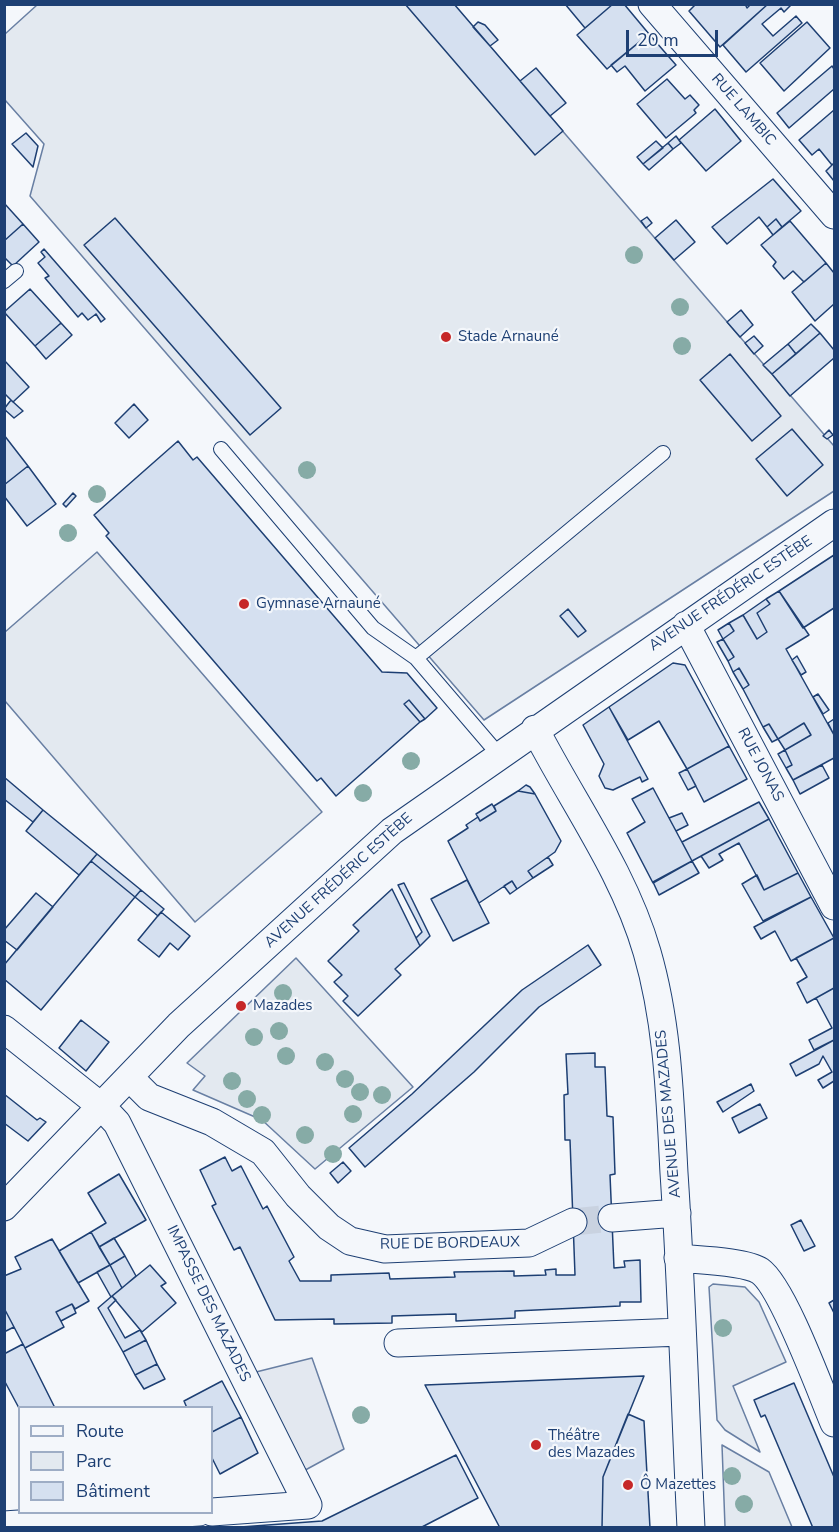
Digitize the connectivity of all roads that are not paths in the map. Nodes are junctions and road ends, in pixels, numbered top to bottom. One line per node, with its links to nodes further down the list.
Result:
1 (652, 4): 2 (street, RUE LAMBIC)
2 (834, 215)
3 (16, 271): 4 (lane)
4 (4, 281)
5 (221, 449): 9 (lane)
6 (663, 453): 9 (lane)
7 (834, 524): 8 (street, AVENUE FRÉDÉRIC ESTÈBE)
8 (686, 625): 10 (street, AVENUE FRÉDÉRIC ESTÈBE); 12 (street, RUE JONAS)
9 (416, 658): 11 (lane)
10 (535, 729): 11 (street, AVENUE FRÉDÉRIC ESTÈBE); 17 (street, AVENUE DES MAZADES)
11 (499, 754): 14 (street, AVENUE FRÉDÉRIC ESTÈBE)
12 (834, 906)
13 (4, 1029): 15 (street, IMPASSE DES MAZADES)
14 (130, 1078): 15 (street, AVENUE FRÉDÉRIC ESTÈBE); 19 (street, RUE DE BORDEAUX)
15 (102, 1107): 16 (street, AVENUE FRÉDÉRIC ESTÈBE); 24 (street, IMPASSE DES MAZADES)
16 (4, 1207)
17 (677, 1213): 18 (street); 20 (street, AVENUE DES MAZADES)
18 (612, 1218)
19 (573, 1222)
20 (678, 1258): 21 (street, AVENUE DES MAZADES); 23 (street)
21 (681, 1332): 22 (street); 27 (street, AVENUE DES MAZADES)
22 (398, 1343)
23 (834, 1423)
24 (213, 1512)
25 (171, 1514): 26 (street)
26 (4, 1526)
27 (691, 1527)

